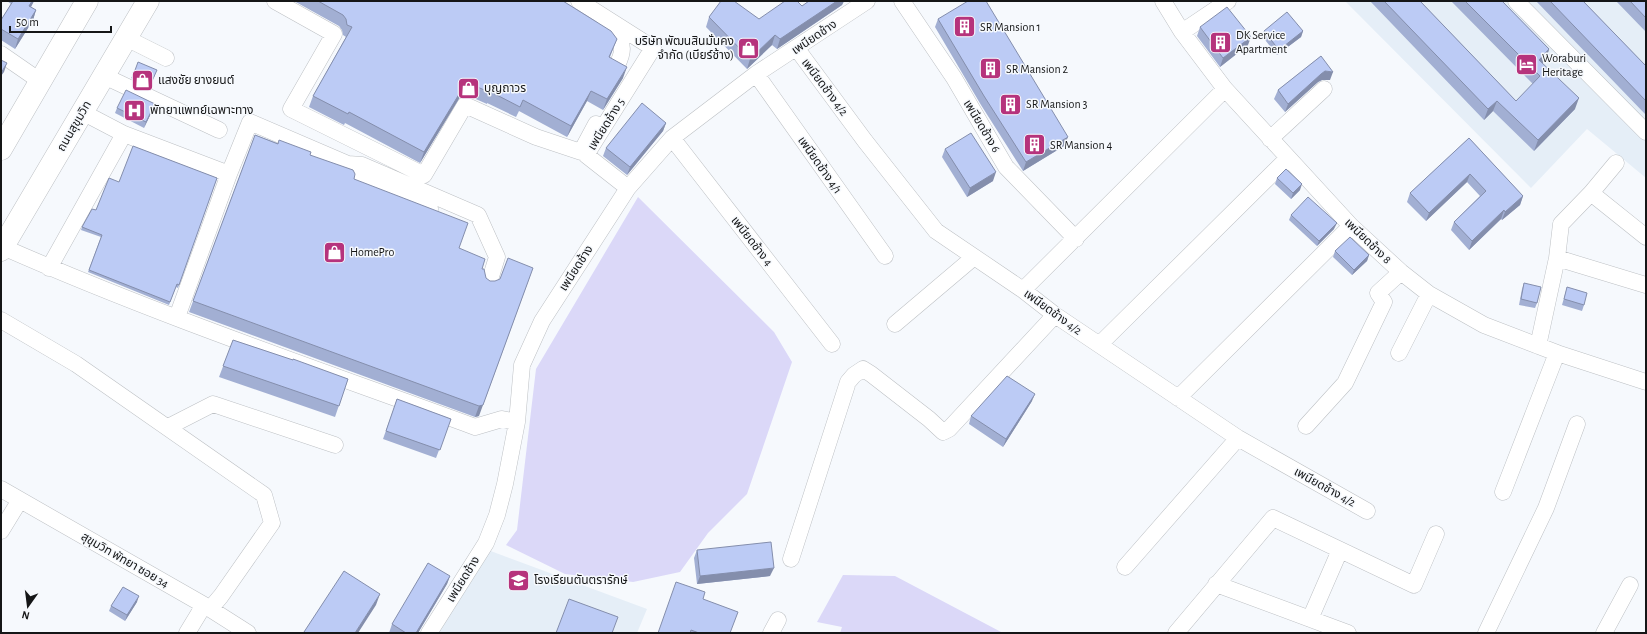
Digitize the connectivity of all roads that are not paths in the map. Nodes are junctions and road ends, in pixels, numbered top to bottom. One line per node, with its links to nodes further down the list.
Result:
1 (87, 1): 18 (highway)
2 (148, 1): 11 (highway, ถนนสุขุมวิท)
3 (275, 1): 22 (street)
4 (902, 1): 38 (street, เพนียดช้าง 6)
5 (1163, 1): 10 (street, เพนียดช้าง 8)
6 (1228, 1): 10 (street)
7 (1516, 1): 24 (street)
8 (864, 2): 12 (street, เพนียดช้าง)
9 (573, 3): 15 (street); 33 (street, เพนียดช้าง 5)
10 (1182, 32): 19 (street, เพนียดช้าง 8)
11 (126, 38): 14 (street); 17 (highway, ถนนสุขุมวิท)
12 (797, 49): 16 (street, เพนียดช้าง); 41 (street, เพนียดช้าง 4/2)
13 (1, 54): 18 (street)
14 (166, 58)
15 (617, 65)
16 (756, 74): 26 (street, เพนียดช้าง); 40 (street, เพนียดช้าง 4/1)
17 (104, 76): 21 (highway, ถนนสุขุมวิท); 23 (street)
18 (40, 81): 28 (highway)
19 (1225, 89): 27 (street, เพนียดช้าง 8); 38 (street)
20 (1324, 89): 27 (street)
21 (82, 112): 25 (street); 39 (highway, ถนนสุขุมวิท)
22 (596, 124)
23 (219, 130)
24 (1646, 132)
25 (124, 134): 32 (street); 43 (street)
26 (672, 138): 33 (street, เพนียดช้าง); 53 (street, เพนียดช้าง 4)
27 (1270, 139): 29 (street, เพนียดช้าง 8)
28 (1, 149)
29 (1288, 158): 36 (street, เพนียดช้าง 8); 54 (street)
30 (1616, 162): 34 (street)
31 (348, 164): 32 (street); 35 (street); 45 (street)
32 (230, 174): 50 (street)
33 (628, 188): 60 (street, เพนียดช้าง)
34 (1591, 193): 37 (street); 42 (street)
35 (466, 225)
36 (1351, 226): 44 (street, เพนียดช้าง 8); 59 (street)
37 (1646, 237)
38 (1076, 238): 47 (street)
39 (2, 249): 43 (street)
40 (885, 256)
41 (973, 258): 47 (street, เพนียดช้าง 4/2); 52 (street)
42 (1557, 258): 46 (street); 55 (street)
43 (49, 268): 50 (street)
44 (1401, 272): 48 (street, เพนียดช้าง 8); 62 (street)
45 (489, 283)
46 (1646, 285)
47 (1023, 290): 49 (street, เพนียดช้าง 4/2)
48 (1429, 294): 55 (street, เพนียดช้าง 8); 56 (street)
49 (1054, 315): 54 (street, เพนียดช้าง 4/2); 73 (street)
50 (177, 317): 60 (street)
51 (1, 320): 63 (street)
52 (895, 324)
53 (832, 344)
54 (1100, 344): 59 (street, เพนียดช้าง 4/2)
55 (1538, 346): 57 (street, เพนียดช้าง 8)
56 (1399, 353)
57 (1557, 353): 58 (street, เพนียดช้าง 8); 67 (street)
58 (1646, 382)
59 (1178, 398): 64 (street, เพนียดช้าง 4/2)
60 (517, 422): 81 (street, เพนียดช้าง)
61 (1577, 424): 84 (street)
62 (1306, 426)
63 (168, 427): 65 (street); 77 (street)
64 (1238, 438): 69 (street, เพนียดช้าง 4/2); 74 (street)
65 (335, 445)
66 (1, 489): 68 (street, สุขุมวิท พัทยา ซอย 34)
67 (1502, 492)
68 (20, 500): 70 (street); 77 (street, สุขุมวิท พัทยา ซอย 34)
69 (1367, 511)
70 (1, 531)
71 (1436, 534): 72 (street)
72 (1340, 550): 75 (street); 78 (street)
73 (791, 559)
74 (1125, 567)
75 (1216, 584): 78 (street); 82 (street)
76 (1630, 585): 85 (street)
77 (207, 607): 79 (street); 80 (street, สุขุมวิท พัทยา ซอย 34)
78 (1310, 619): 83 (street)
79 (187, 633)
80 (248, 633)
81 (429, 633)
82 (1176, 633)
83 (1348, 633)
84 (1486, 633)
85 (1604, 633)

